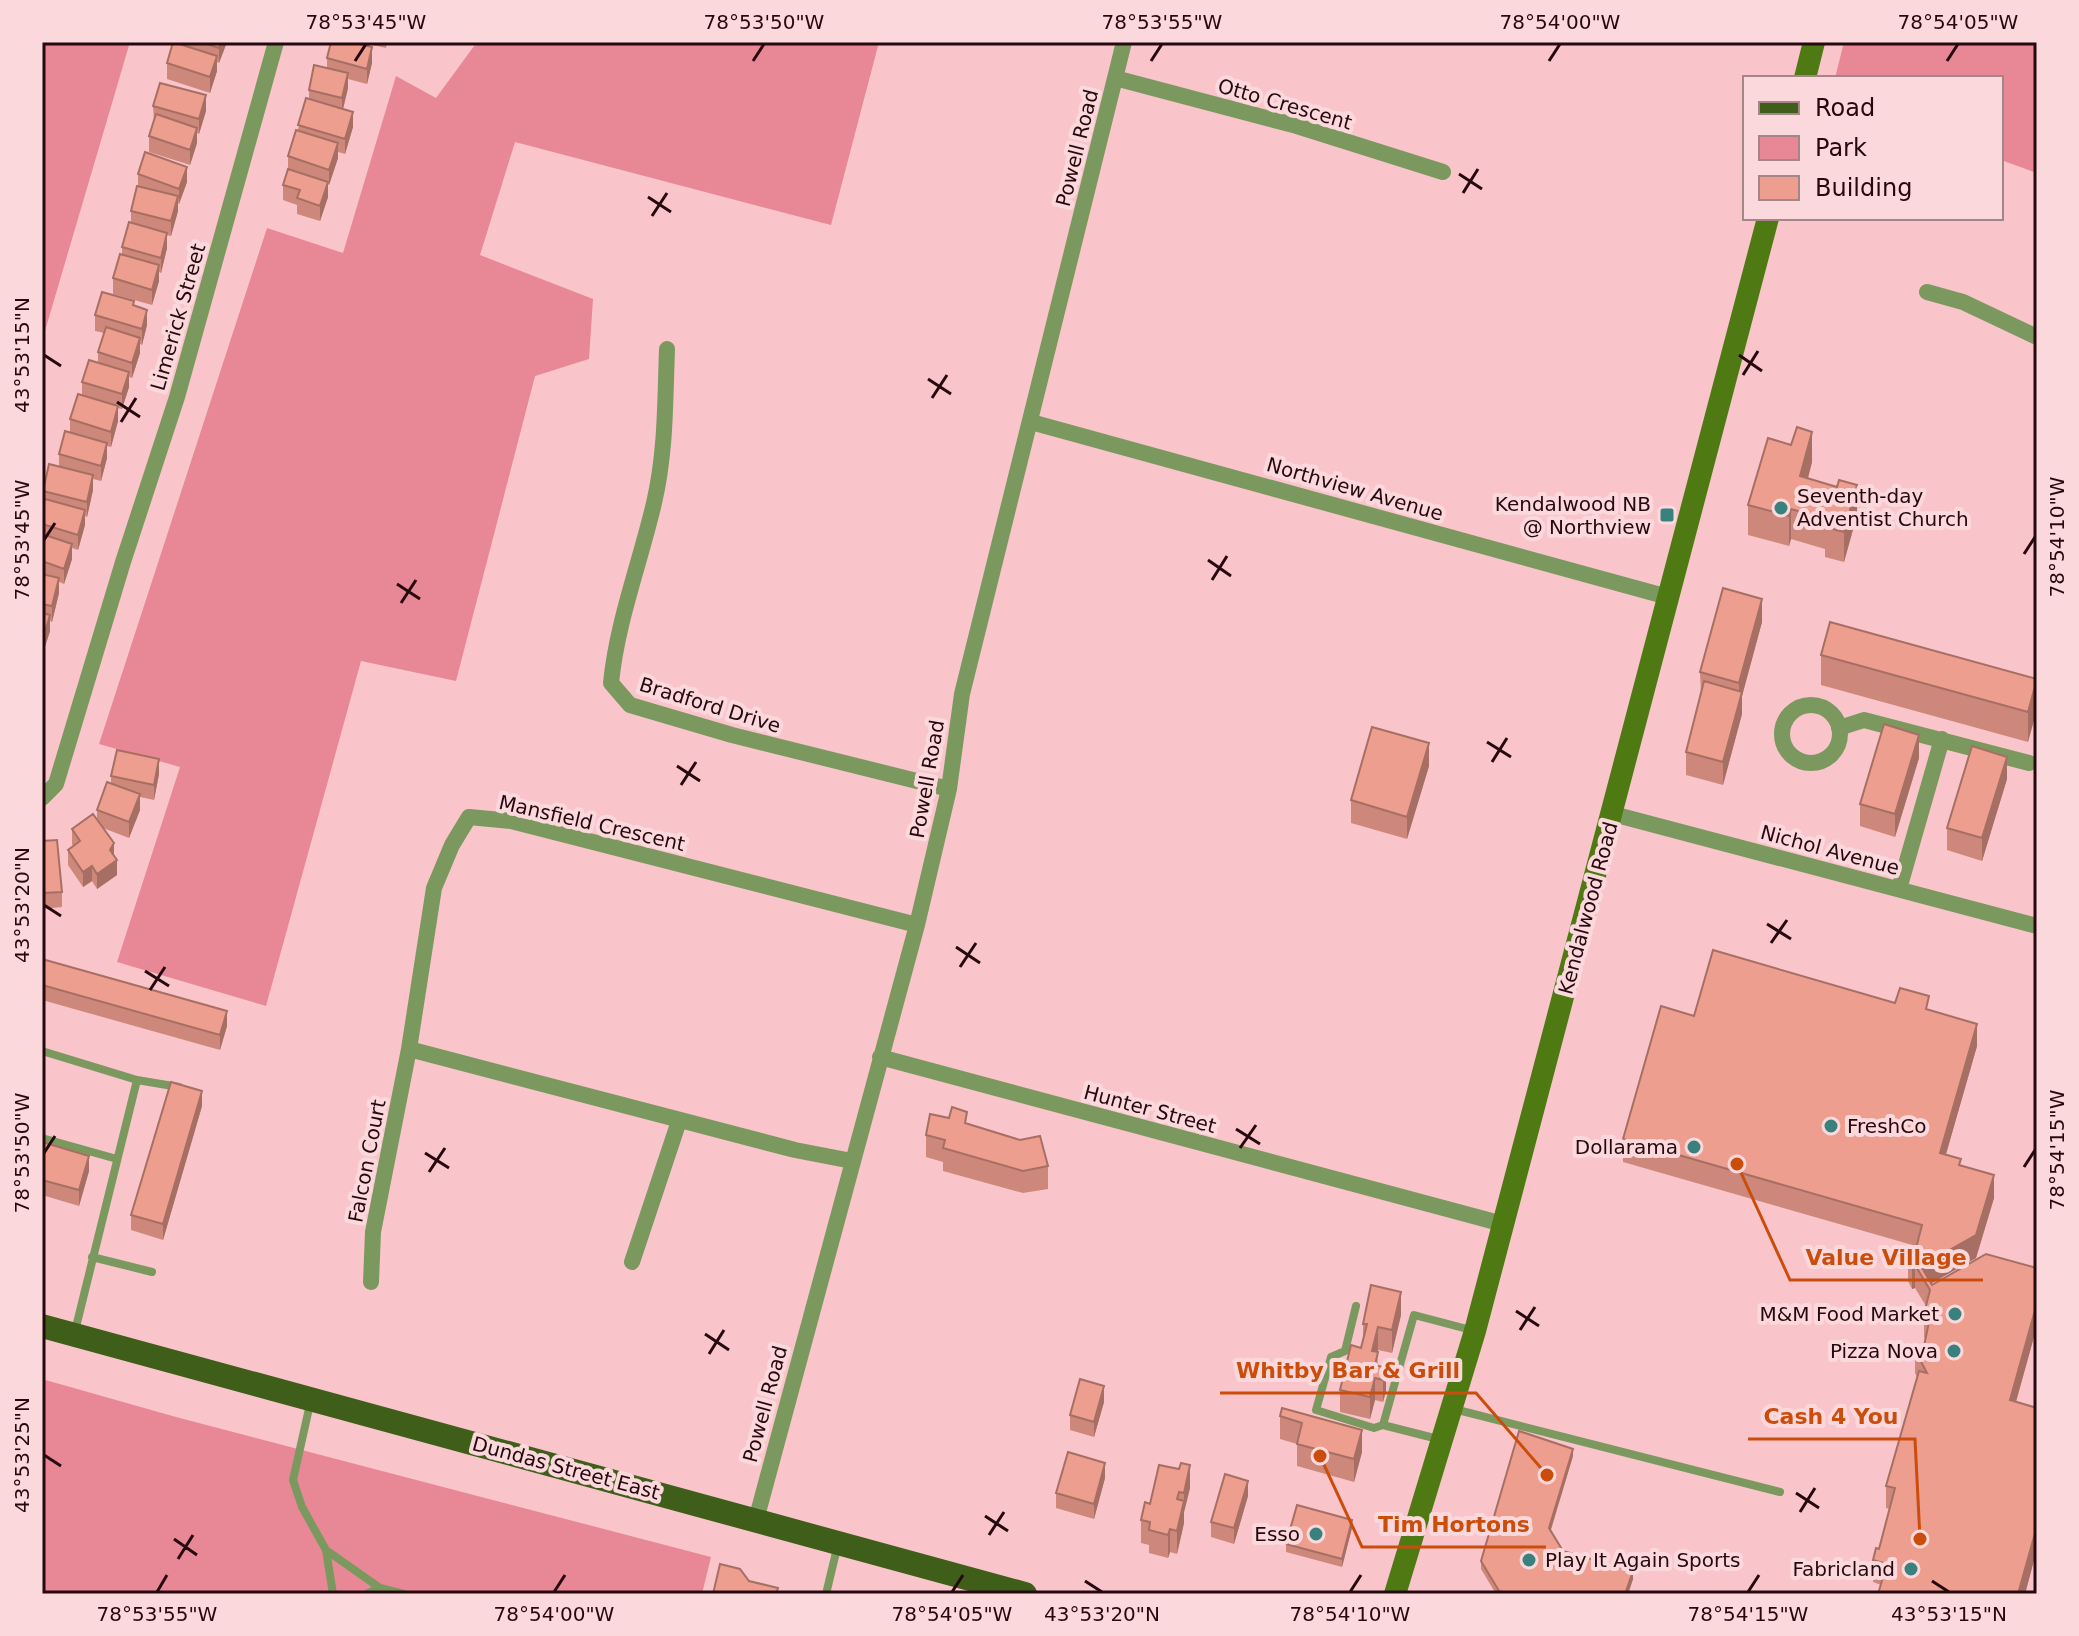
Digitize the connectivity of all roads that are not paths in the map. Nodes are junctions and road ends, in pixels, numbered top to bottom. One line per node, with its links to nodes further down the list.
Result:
1 (276, 42): 17 (street, Limerick Street)
2 (1124, 42): 5 (street, Powell Road)
3 (1814, 42): 4 (street)
4 (1806, 76)
5 (1115, 78): 6 (street, Otto Crescent); 11 (street, Powell Road)
6 (1443, 172)
7 (1767, 220): 12 (street, Kendalwood Road)
8 (1927, 292): 9 (street)
9 (2037, 337)
10 (667, 349): 16 (street, Bradford Drive)
11 (1031, 422): 12 (street, Northview Avenue); 16 (street, Powell Road)
12 (1668, 597): 18 (street, Kendalwood Road)
13 (1839, 728): 14 (street)
14 (1942, 739): 15 (street); 19 (street)
15 (2029, 763)
16 (949, 789): 20 (street, Powell Road)
17 (42, 798)
18 (1613, 814): 19 (street, Nichol Avenue); 31 (street, Kendalwood Road)
19 (1899, 889): 21 (street, Nichol Avenue)
20 (917, 925): 22 (street, Mansfield Crescent); 24 (street, Powell Road)
21 (2037, 926)
22 (409, 1049): 27 (street); 35 (street, Falcon Court)
23 (42, 1051): 25 (lane)
24 (880, 1057): 30 (street, Powell Road); 31 (street, Hunter Street)
25 (137, 1080): 26 (lane); 29 (lane)
26 (195, 1090)
27 (679, 1121): 30 (street); 33 (street)
28 (42, 1138): 29 (lane)
29 (117, 1159): 32 (lane)
30 (852, 1161): 45 (street, Powell Road)
31 (1503, 1224): 38 (street, Kendalwood Road)
32 (92, 1257): 34 (lane); 39 (lane)
33 (632, 1262)
34 (152, 1272)
35 (371, 1282)
36 (1356, 1306): 42 (lane)
37 (42, 1326): 39 (main road, Dundas Street East)
38 (1475, 1331): 41 (street, Kendalwood Road); 42 (lane)
39 (74, 1335): 40 (main road, Dundas Street East)
40 (311, 1399): 45 (main road, Dundas Street East); 47 (lane)
41 (1453, 1408): 43 (street, Kendalwood Road); 44 (lane)
42 (1383, 1425): 43 (lane)
43 (1443, 1440): 54 (street, Kendalwood Road)
44 (1780, 1492)
45 (756, 1520): 46 (main road, Dundas Street East)
46 (839, 1542): 52 (lane); 53 (main road, Dundas Street East)
47 (326, 1550): 48 (lane); 49 (lane)
48 (380, 1588): 50 (lane); 51 (lane)
49 (333, 1594)
50 (366, 1594)
51 (404, 1594)
52 (826, 1594)
53 (1025, 1594)
54 (1395, 1594)

